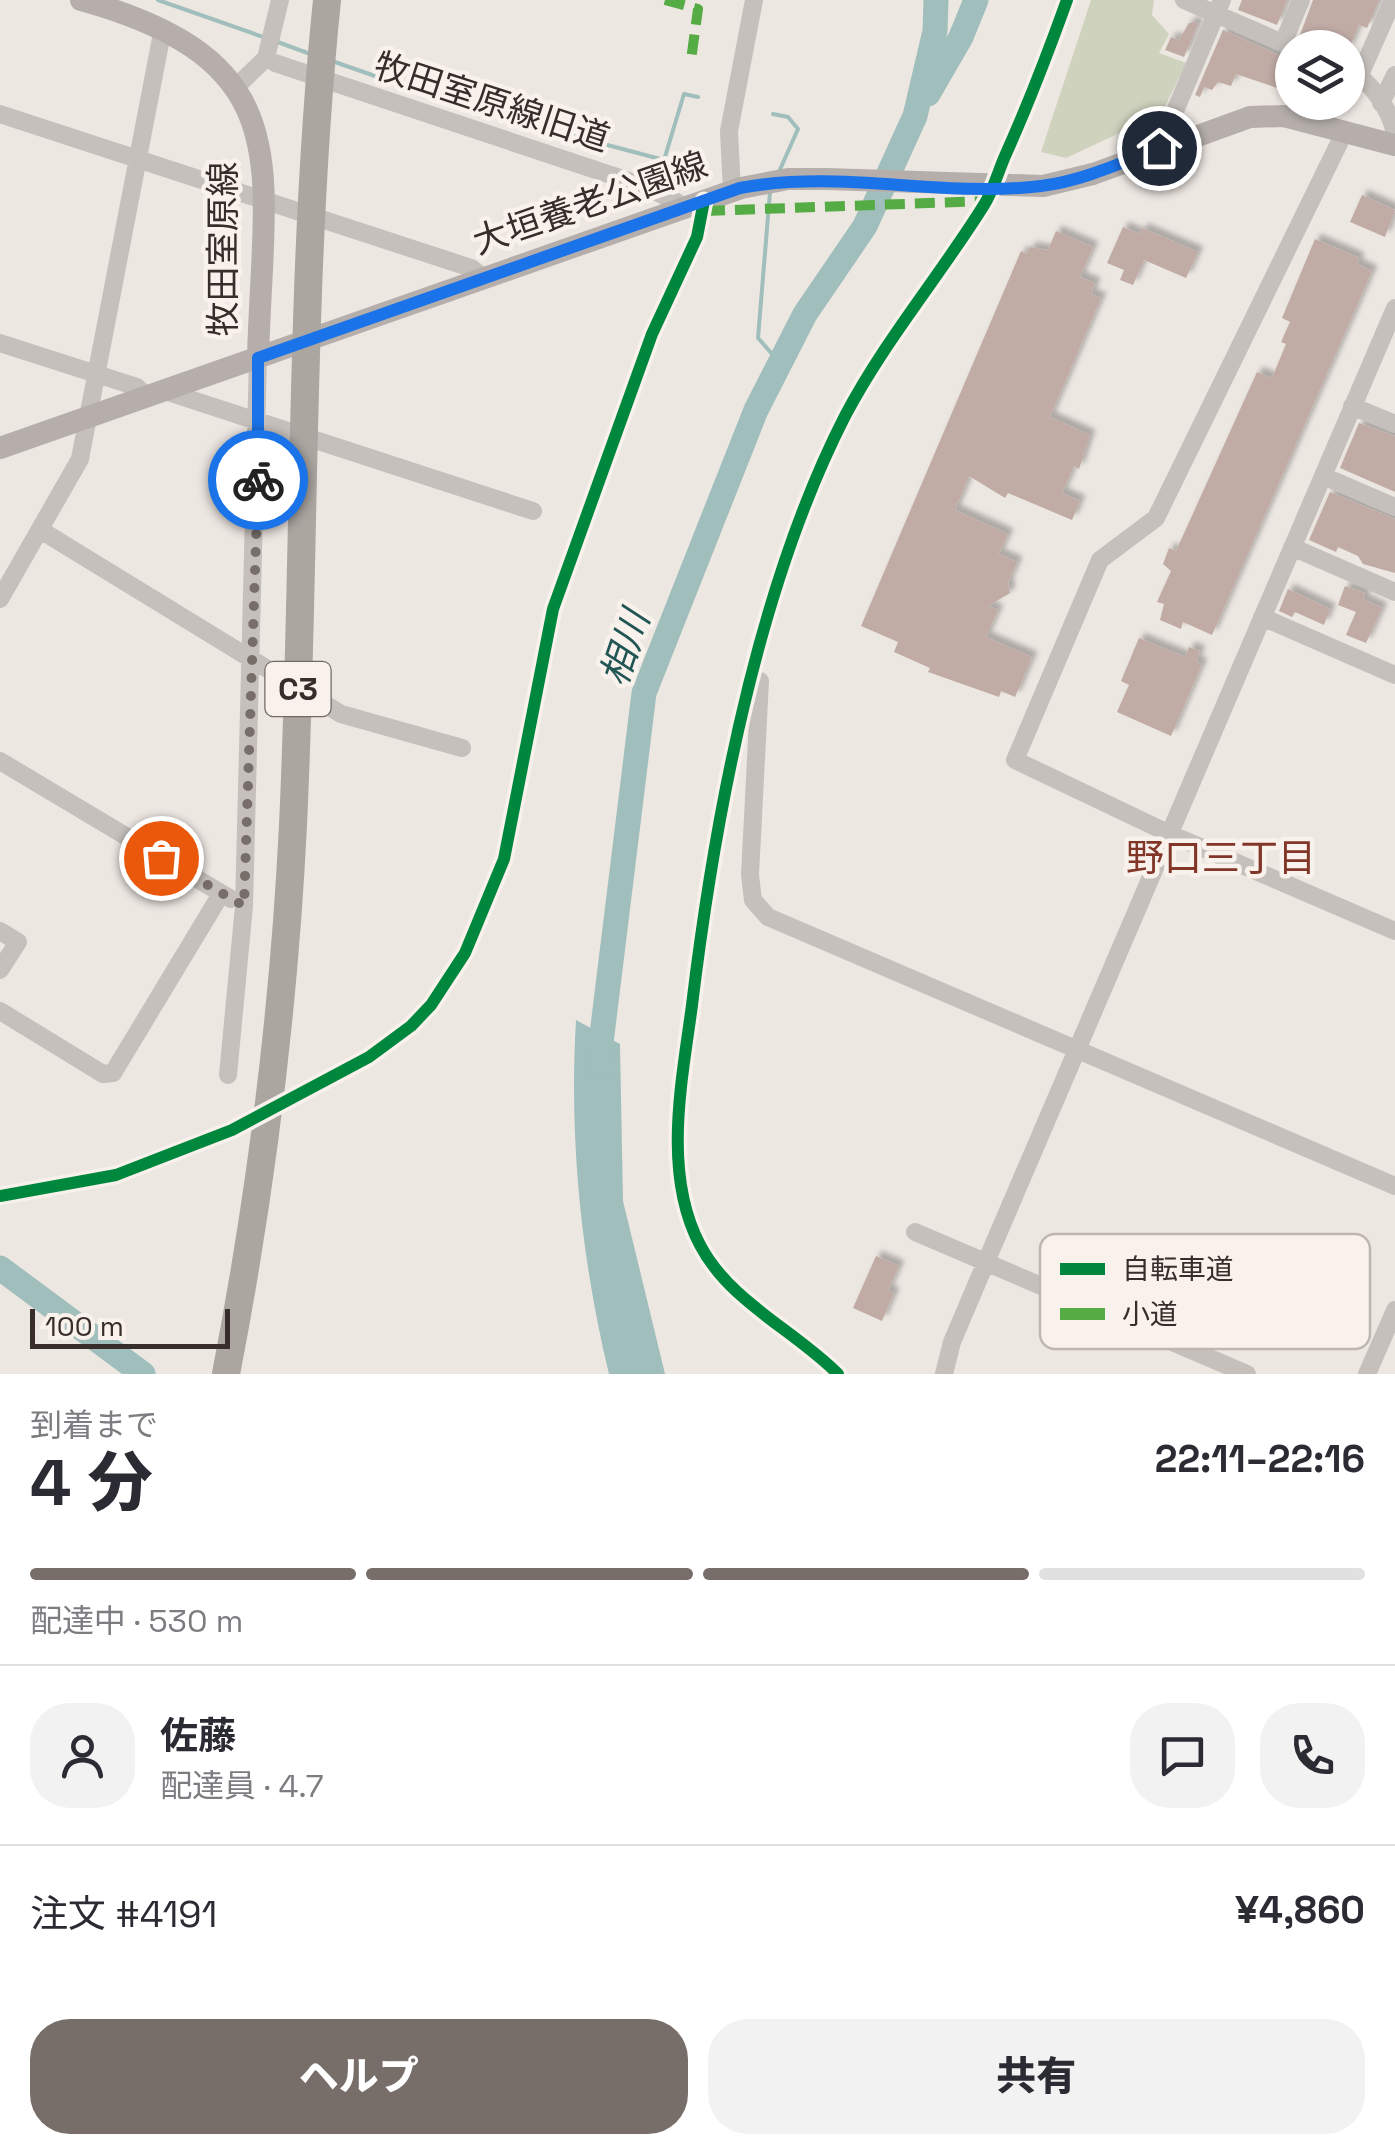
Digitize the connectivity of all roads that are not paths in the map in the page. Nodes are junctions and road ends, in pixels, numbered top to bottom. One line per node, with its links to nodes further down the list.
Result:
1 (81, 0): 10 (main road, 牧田室原線)
2 (280, 0): 14 (street)
3 (328, 0): 69 (highway, C3)
4 (754, 0): 26 (street)
5 (1068, 0): 25 (street)
6 (1184, 0): 9 (street)
7 (1301, 0): 11 (street)
8 (1394, 0): 13 (street)
9 (1219, 7): 12 (street); 19 (street)
10 (163, 28): 17 (main road, 牧田室原線); 24 (street)
11 (1292, 30)
12 (1275, 38)
13 (1365, 52)
14 (273, 56): 17 (street); 28 (street, 牧田室原線旧道)
15 (1395, 75): 18 (street)
16 (1365, 85): 18 (street)
17 (236, 86): 27 (main road, 牧田室原線)
18 (1381, 104): 22 (street)
19 (1175, 111)
20 (0, 114): 24 (street)
21 (1345, 131): 23 (main road, 大垣養老公園線); 25 (main road, 大垣養老公園線); 53 (street)
22 (1395, 134)
23 (1395, 145)
24 (138, 157): 27 (street); 33 (street)
25 (988, 187): 26 (main road, 大垣養老公園線); 49 (street)
26 (736, 189): 28 (main road, 大垣養老公園線)
27 (262, 198): 29 (street); 32 (main road, 牧田室原線)
28 (695, 204): 29 (main road, 大垣養老公園線); 63 (street)
29 (484, 278): 32 (main road, 大垣養老公園線)
30 (1395, 308): 35 (street)
31 (0, 343): 33 (street)
32 (258, 358): 34 (main road, 大垣養老公園線); 37 (street)
33 (95, 374): 34 (street); 36 (street)
34 (155, 393): 36 (main road, 大垣養老公園線); 37 (street)
35 (1352, 406): 38 (street); 40 (street)
36 (89, 417): 39 (main road, 大垣養老公園線); 43 (street)
37 (260, 424): 42 (street); 48 (street)
38 (1395, 424)
39 (0, 448)
40 (1324, 476): 41 (street); 44 (street)
41 (1395, 507)
42 (532, 511)
43 (42, 532): 46 (street); 48 (street)
44 (1292, 547): 45 (street); 47 (street)
45 (1395, 592)
46 (0, 599)
47 (1262, 617): 50 (street); 53 (street)
48 (253, 660): 51 (street); 55 (street)
49 (754, 672): 60 (street); 70 (street)
50 (1395, 675)
51 (462, 748)
52 (0, 761): 54 (street)
53 (1170, 834): 57 (street); 60 (street)
54 (221, 894): 55 (street); 59 (street)
55 (244, 906): 61 (street)
56 (0, 931): 58 (street)
57 (1395, 931)
58 (0, 970)
59 (0, 1011)
60 (1078, 1048): 62 (street); 65 (street)
61 (228, 1074)
62 (1395, 1186)
63 (0, 1196)
64 (916, 1232): 65 (street)
65 (986, 1262): 66 (street); 71 (street)
66 (1040, 1285)
67 (1395, 1310): 73 (street)
68 (1189, 1349): 72 (street)
69 (226, 1374)
70 (838, 1374)
71 (944, 1374)
72 (1247, 1374)
73 (1367, 1374)

